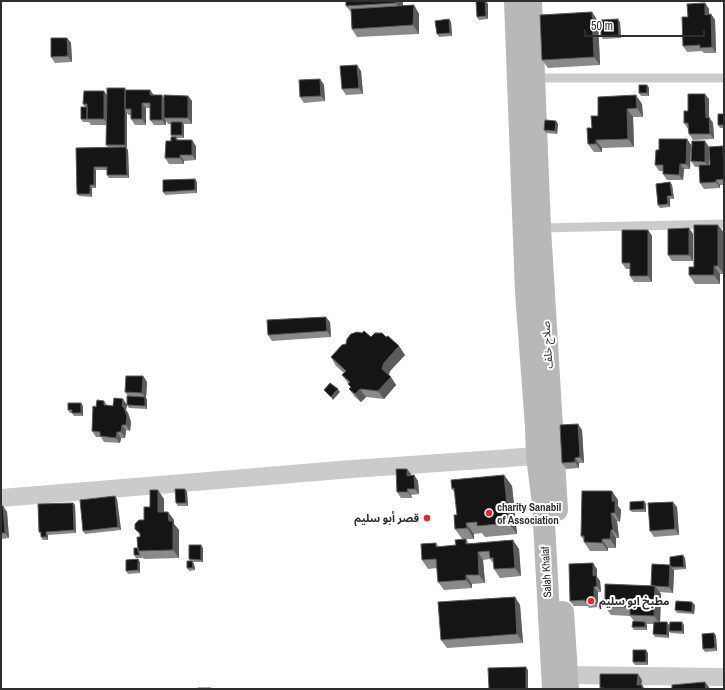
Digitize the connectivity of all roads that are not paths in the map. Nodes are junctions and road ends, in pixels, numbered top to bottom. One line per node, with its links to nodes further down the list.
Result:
1 (516, 1): 7 (main road, صلاح خلف)
2 (531, 1): 3 (main road, صلاح خلف)
3 (536, 78): 4 (lane); 6 (main road, صلاح خلف)
4 (724, 78)
5 (724, 224): 6 (lane)
6 (540, 228): 10 (main road, صلاح خلف)
7 (537, 456): 8 (street); 10 (main road, Salah Khalaf)
8 (1, 498)
9 (724, 677): 10 (street)
10 (563, 684)

